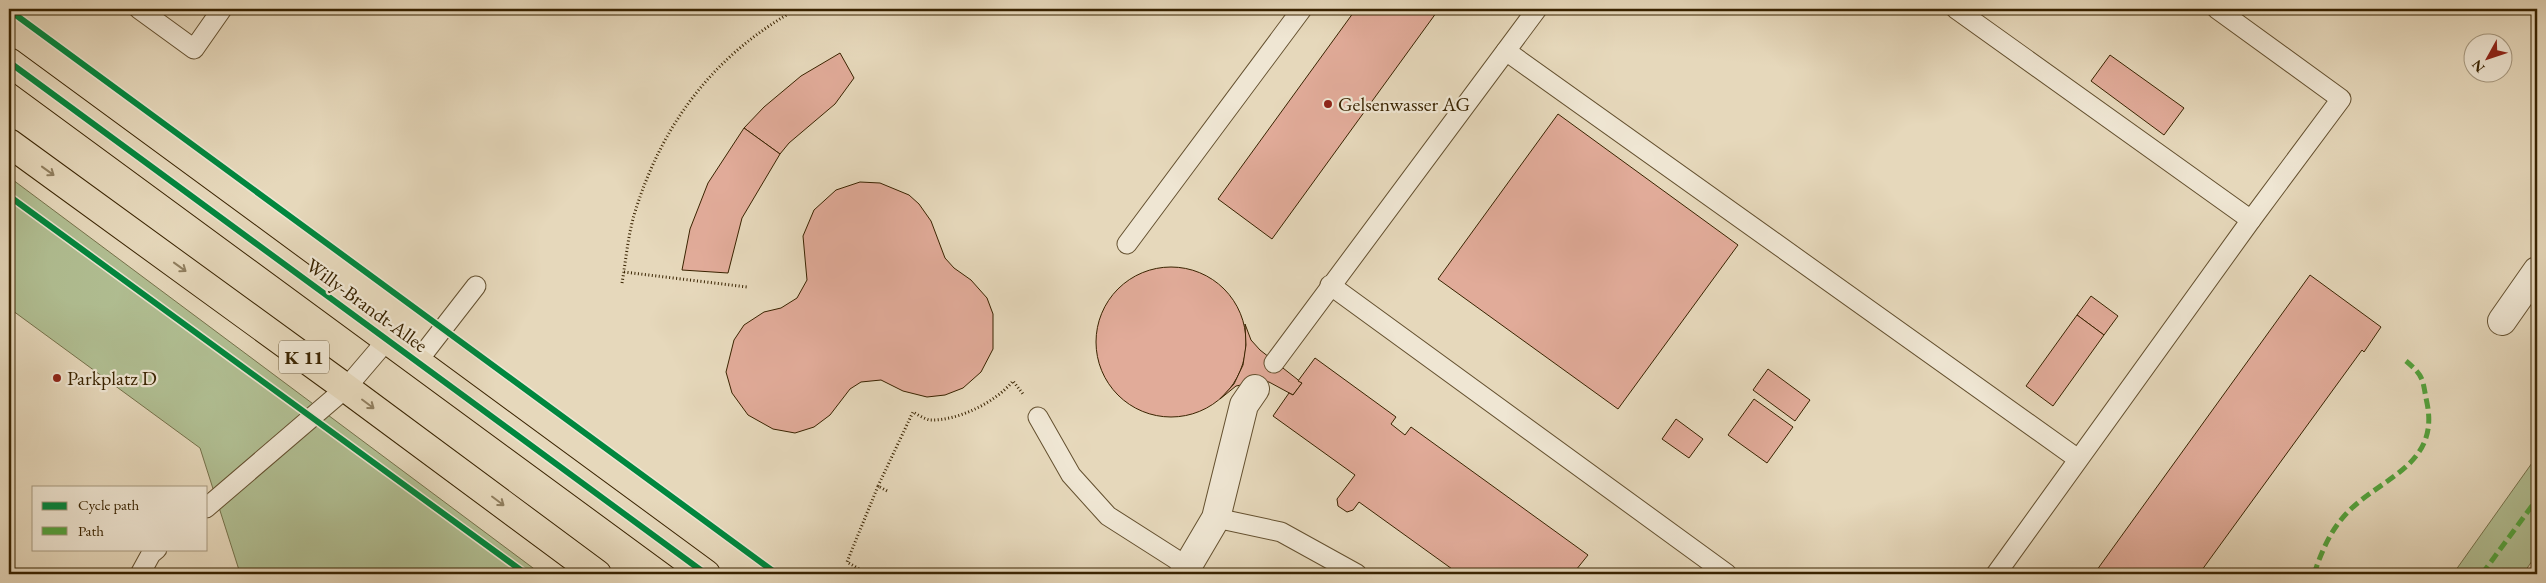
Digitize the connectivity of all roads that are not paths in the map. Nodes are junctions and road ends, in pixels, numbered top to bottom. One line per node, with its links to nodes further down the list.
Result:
1 (139, 9): 2 (lane)
2 (222, 9)
3 (1302, 9): 11 (lane)
4 (1538, 9): 7 (lane)
5 (1956, 9): 10 (lane)
6 (2217, 9): 10 (lane)
7 (1506, 51): 13 (lane); 22 (lane)
8 (9, 62): 16 (main road, Willy-Brandt-Allee)
9 (9, 143): 20 (main road, K 11, one-way to 20)
10 (2251, 220): 22 (lane)
11 (1128, 244)
12 (2537, 271): 15 (street)
13 (1330, 285): 18 (lane); 31 (lane)
14 (476, 286): 17 (lane)
15 (2502, 321)
16 (387, 340): 17 (main road, Willy-Brandt-Allee); 20 (lane)
17 (417, 362): 29 (main road, Willy-Brandt-Allee)
18 (1274, 363)
19 (1258, 385): 24 (street)
20 (346, 388): 23 (lane); 28 (main road, K 11, one-way to 28)
21 (1038, 417): 26 (lane)
22 (2078, 459): 32 (lane)
23 (208, 506)
24 (1216, 518): 26 (street); 30 (lane)
25 (156, 550): 27 (lane)
26 (1186, 571)
27 (140, 574)
28 (596, 574)
29 (706, 574)
30 (1356, 574)
31 (1727, 574)
32 (1996, 574)

